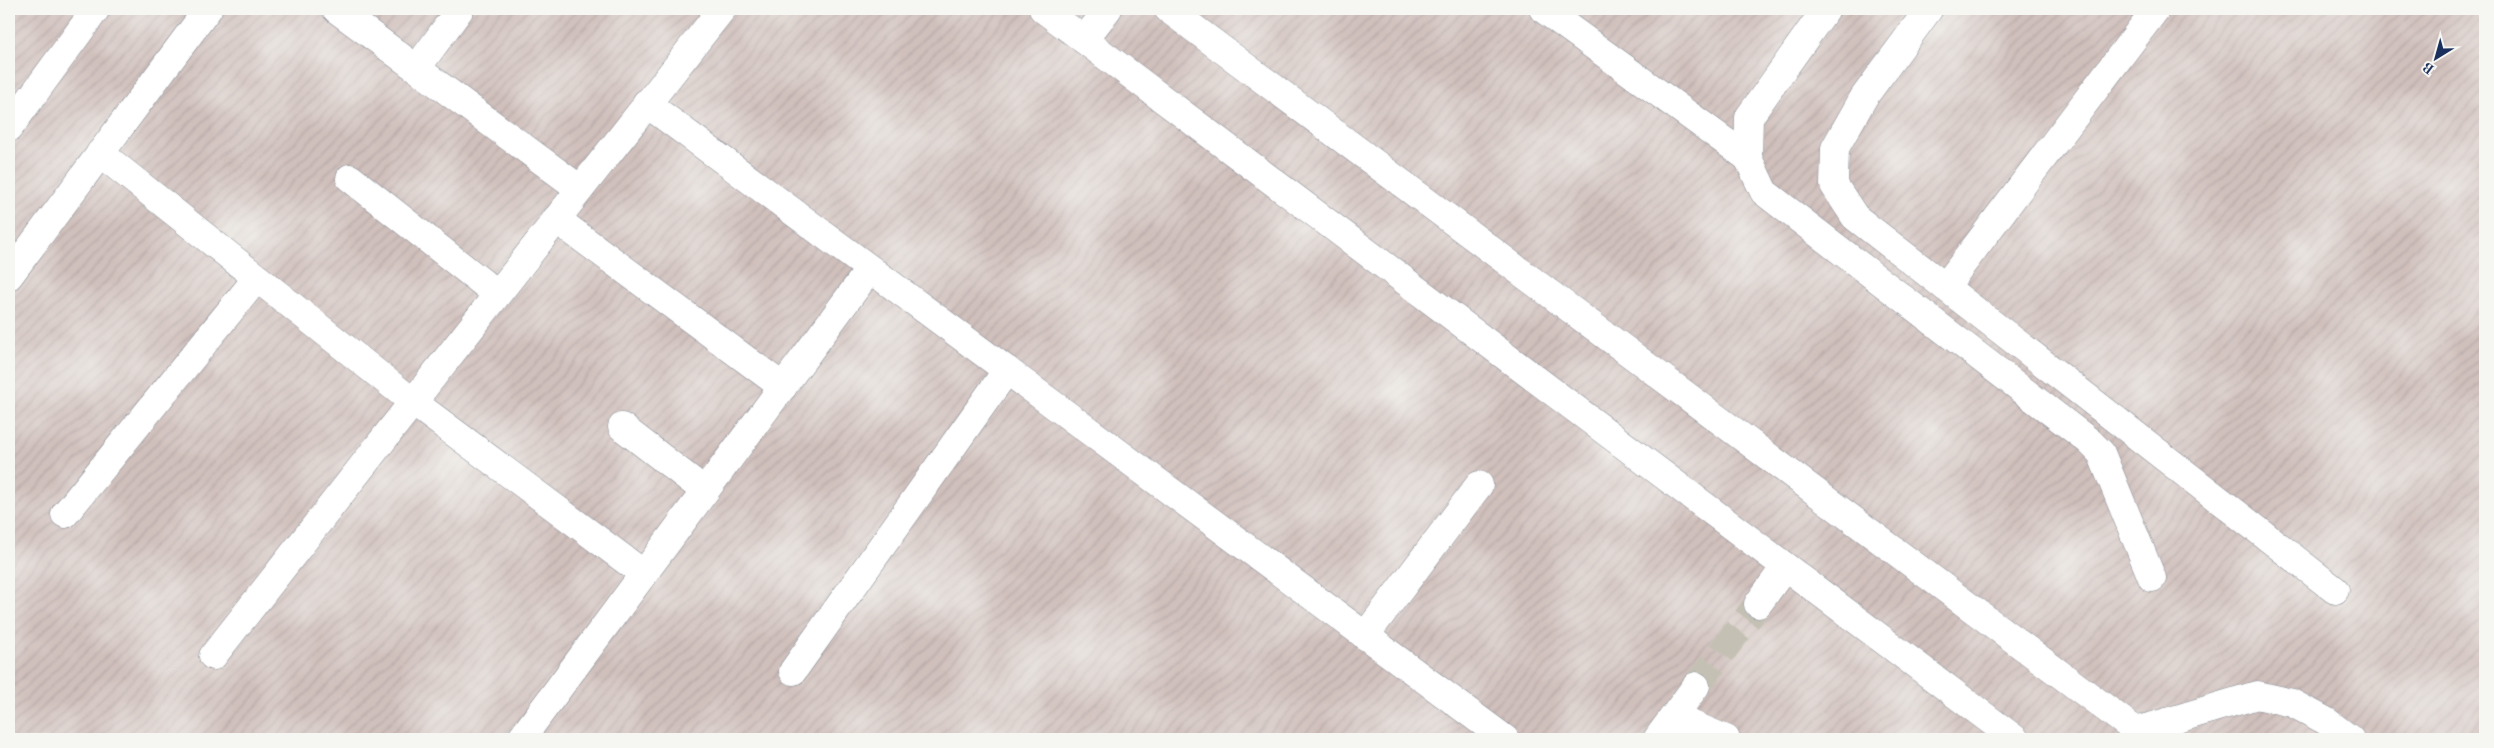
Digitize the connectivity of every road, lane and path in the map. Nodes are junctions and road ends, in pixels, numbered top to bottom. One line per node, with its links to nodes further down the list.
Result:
1 (96, 9): 16 (street)
2 (208, 9): 17 (street)
3 (336, 9): 14 (street)
4 (460, 9): 14 (street)
5 (722, 9): 15 (street)
6 (1042, 9): 13 (street)
7 (1108, 9): 13 (street)
8 (1168, 9): 44 (street)
9 (1543, 9): 18 (street)
10 (1929, 9): 25 (street)
11 (2156, 9): 25 (street)
12 (1817, 12): 18 (street)
13 (1084, 40): 34 (street)
14 (417, 68): 20 (street)
15 (646, 103): 20 (street); 22 (street)
16 (9, 128)
17 (100, 153): 23 (street); 24 (street)
18 (1748, 158): 36 (street)
19 (350, 178): 26 (street)
20 (580, 189): 21 (street)
21 (556, 219): 26 (street); 28 (street)
22 (870, 269): 27 (street); 28 (street)
23 (9, 276)
24 (257, 278): 29 (street); 33 (street)
25 (1945, 287): 37 (street)
26 (497, 294): 29 (street)
27 (1006, 370): 39 (street); 41 (street)
28 (783, 387): 32 (street)
29 (412, 402): 35 (street); 40 (street)
30 (622, 427): 32 (street)
31 (1479, 485): 39 (street)
32 (705, 491): 35 (street)
33 (65, 514)
34 (1786, 567): 38 (street); 49 (street)
35 (644, 574): 45 (street)
36 (2152, 578)
37 (2335, 590)
38 (1758, 604)
39 (1365, 636): 46 (street)
40 (213, 656)
41 (793, 671)
42 (1696, 686): 43 (street)
43 (1674, 717): 47 (street); 48 (street)
44 (2142, 735): 50 (street)
45 (521, 739)
46 (1505, 739)
47 (1657, 739)
48 (1726, 739)
49 (2016, 739)
50 (2350, 739)

